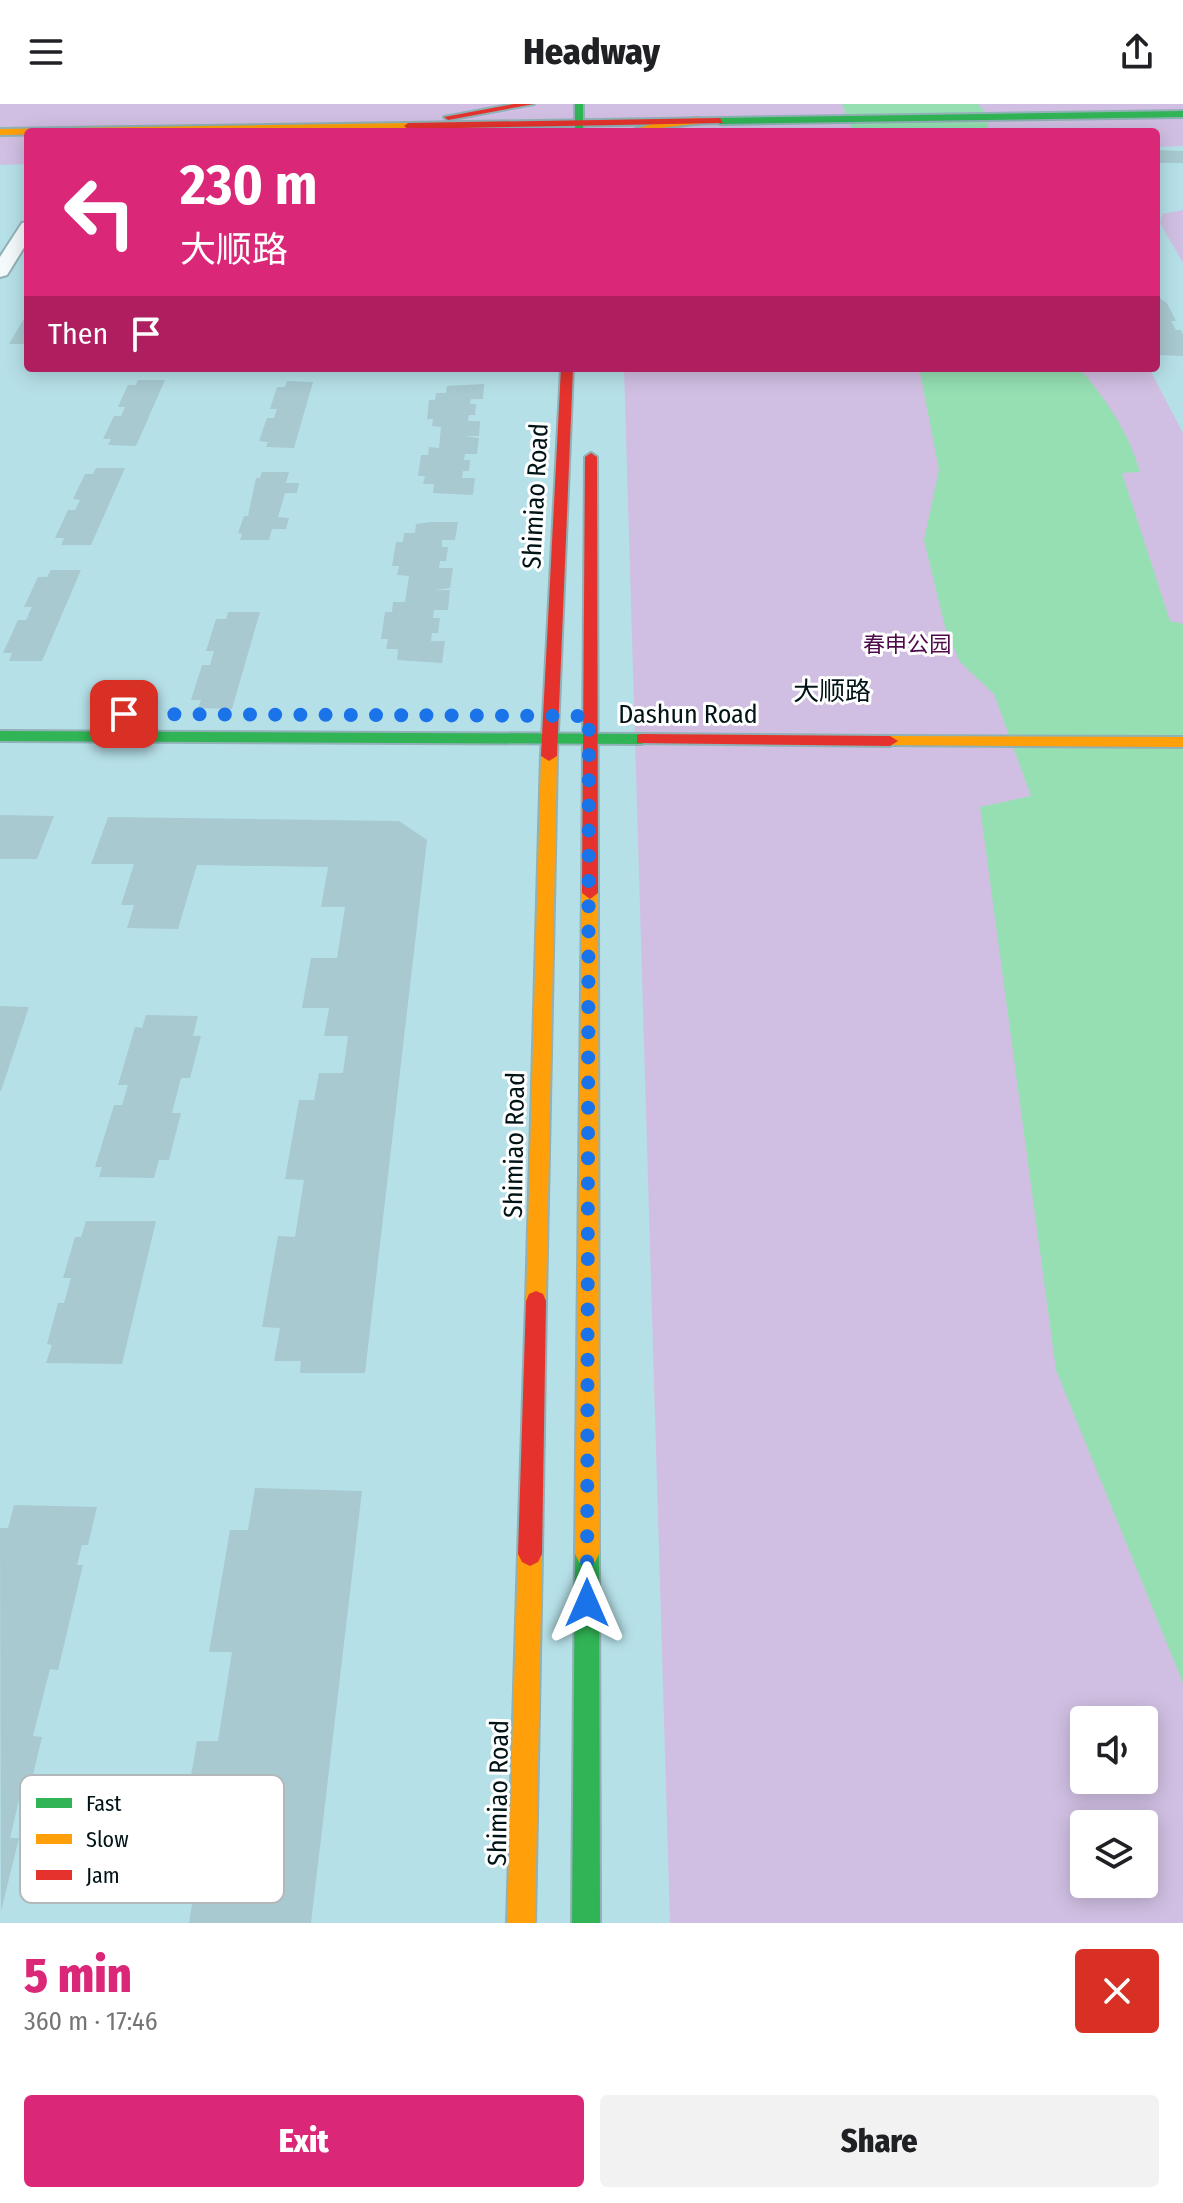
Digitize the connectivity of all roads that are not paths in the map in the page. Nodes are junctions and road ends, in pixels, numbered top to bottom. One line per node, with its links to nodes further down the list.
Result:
1 (530, 104): 8 (main road)
2 (638, 104): 6 (main road)
3 (1183, 106): 4 (main road)
4 (1037, 112): 5 (main road); 6 (main road)
5 (1183, 114)
6 (706, 117): 7 (main road); 12 (main road)
7 (587, 118): 8 (main road)
8 (453, 121): 9 (main road); 10 (main road); 11 (main road)
9 (0, 123)
10 (199, 128)
11 (502, 128)
12 (646, 128)
13 (0, 132): 14 (main road)
14 (24, 132)
15 (24, 233): 16 (street)
16 (0, 271)
17 (567, 372): 22 (main road, Shimiao Road)
18 (592, 431): 20 (main road, Shimiao Road)
19 (526, 716): 20 (main road)
20 (597, 716): 23 (main road, Shimiao Road)
21 (0, 736): 22 (main road, Dashun Road)
22 (549, 740): 23 (main road, Dashun Road); 25 (main road, Shimiao Road)
23 (589, 740): 24 (main road, Dashun Road); 26 (main road, Shimiao Road)
24 (1183, 742)
25 (521, 1923)
26 (586, 1923)

